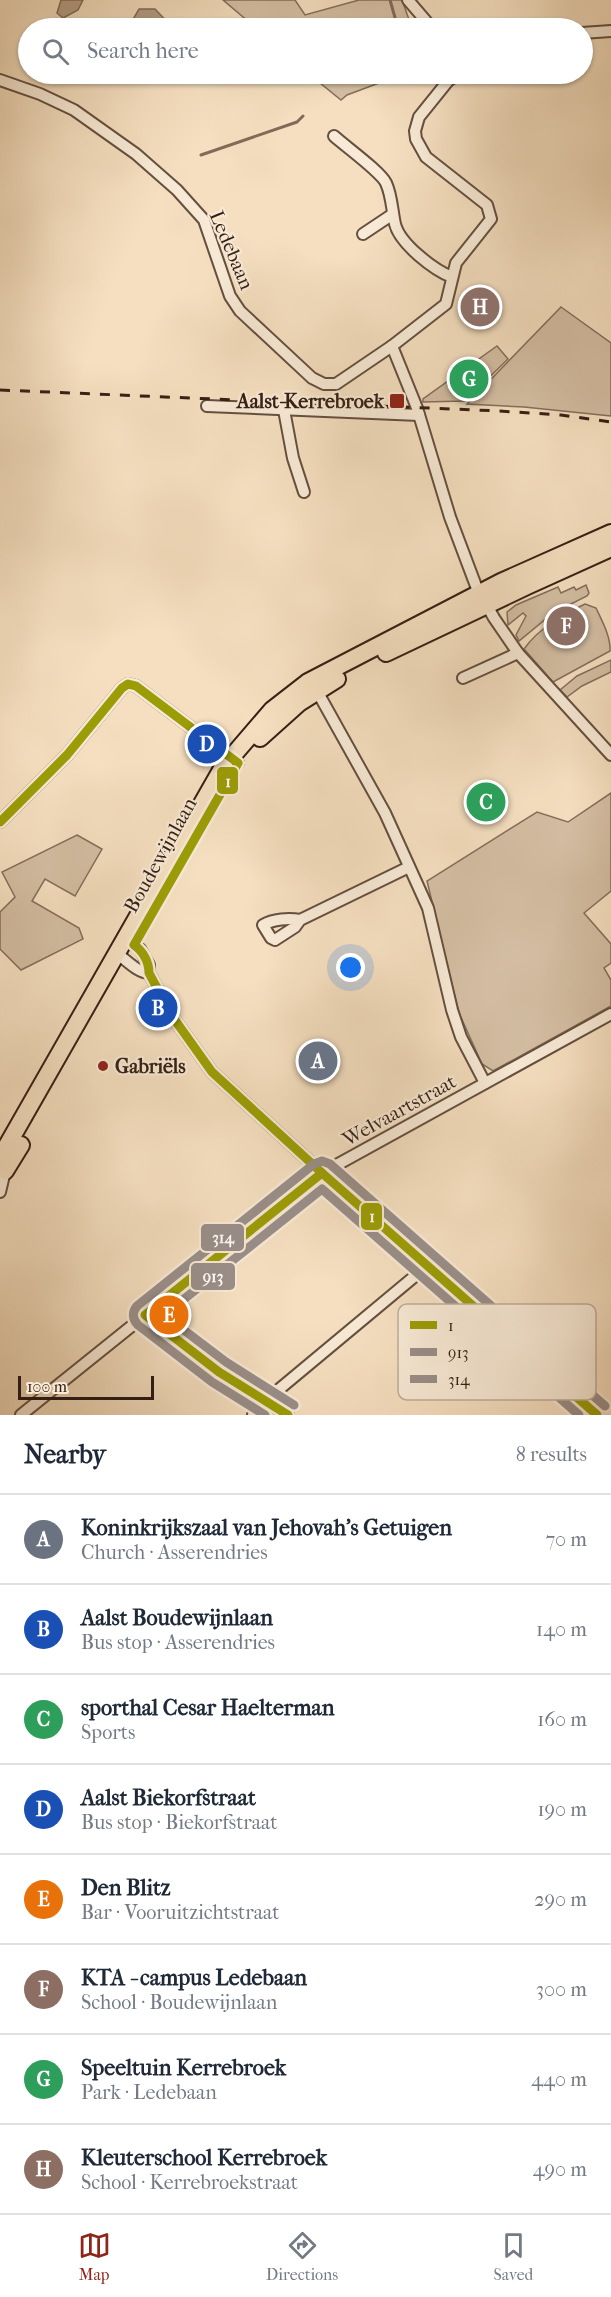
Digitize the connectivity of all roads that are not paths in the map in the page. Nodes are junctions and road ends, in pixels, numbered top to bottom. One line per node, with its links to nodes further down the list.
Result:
1 (408, 0): 2 (street)
2 (423, 18)
3 (611, 32): 4 (street)
4 (593, 33)
5 (0, 80): 11 (street, Ledebaan)
6 (446, 84): 10 (street, Ledebaan)
7 (334, 136): 8 (street)
8 (393, 214): 9 (street); 10 (street)
9 (363, 234)
10 (452, 278): 11 (street, Ledebaan)
11 (392, 346): 14 (street)
12 (207, 406): 13 (street)
13 (284, 410): 14 (street); 15 (street)
14 (419, 415): 19 (street)
15 (304, 492)
16 (611, 534): 18 (main road, Boudewijnlaan)
17 (611, 548): 18 (main road, Boudewijnlaan)
18 (509, 586): 19 (main road, Boudewijnlaan)
19 (483, 599): 20 (street); 22 (main road, Boudewijnlaan); 24 (main road, Boudewijnlaan)
20 (518, 653): 21 (street); 23 (street)
21 (463, 678)
22 (317, 690): 24 (main road, Boudewijnlaan); 26 (street)
23 (611, 755)
24 (235, 760): 25 (street); 28 (main road, Boudewijnlaan)
25 (0, 822)
26 (410, 867): 27 (street); 31 (street)
27 (300, 920)
28 (126, 952): 29 (street); 29 (street); 32 (main road, Boudewijnlaan)
29 (148, 974): 33 (street)
30 (611, 1014): 31 (street, Welvaartstraat)
31 (485, 1083): 33 (street, Welvaartstraat)
32 (3, 1165): 34 (street, Boudewijnlaan)
33 (322, 1173): 35 (street); 37 (street, Welvaartstraat)
34 (0, 1192)
35 (427, 1266): 36 (street); 39 (street)
36 (470, 1304)
37 (145, 1315): 39 (street); 40 (street, Welvaartstraat)
38 (580, 1400): 43 (street)
39 (265, 1401): 41 (street); 42 (street)
40 (26, 1413)
41 (253, 1415)
42 (288, 1415)
43 (597, 1415)

